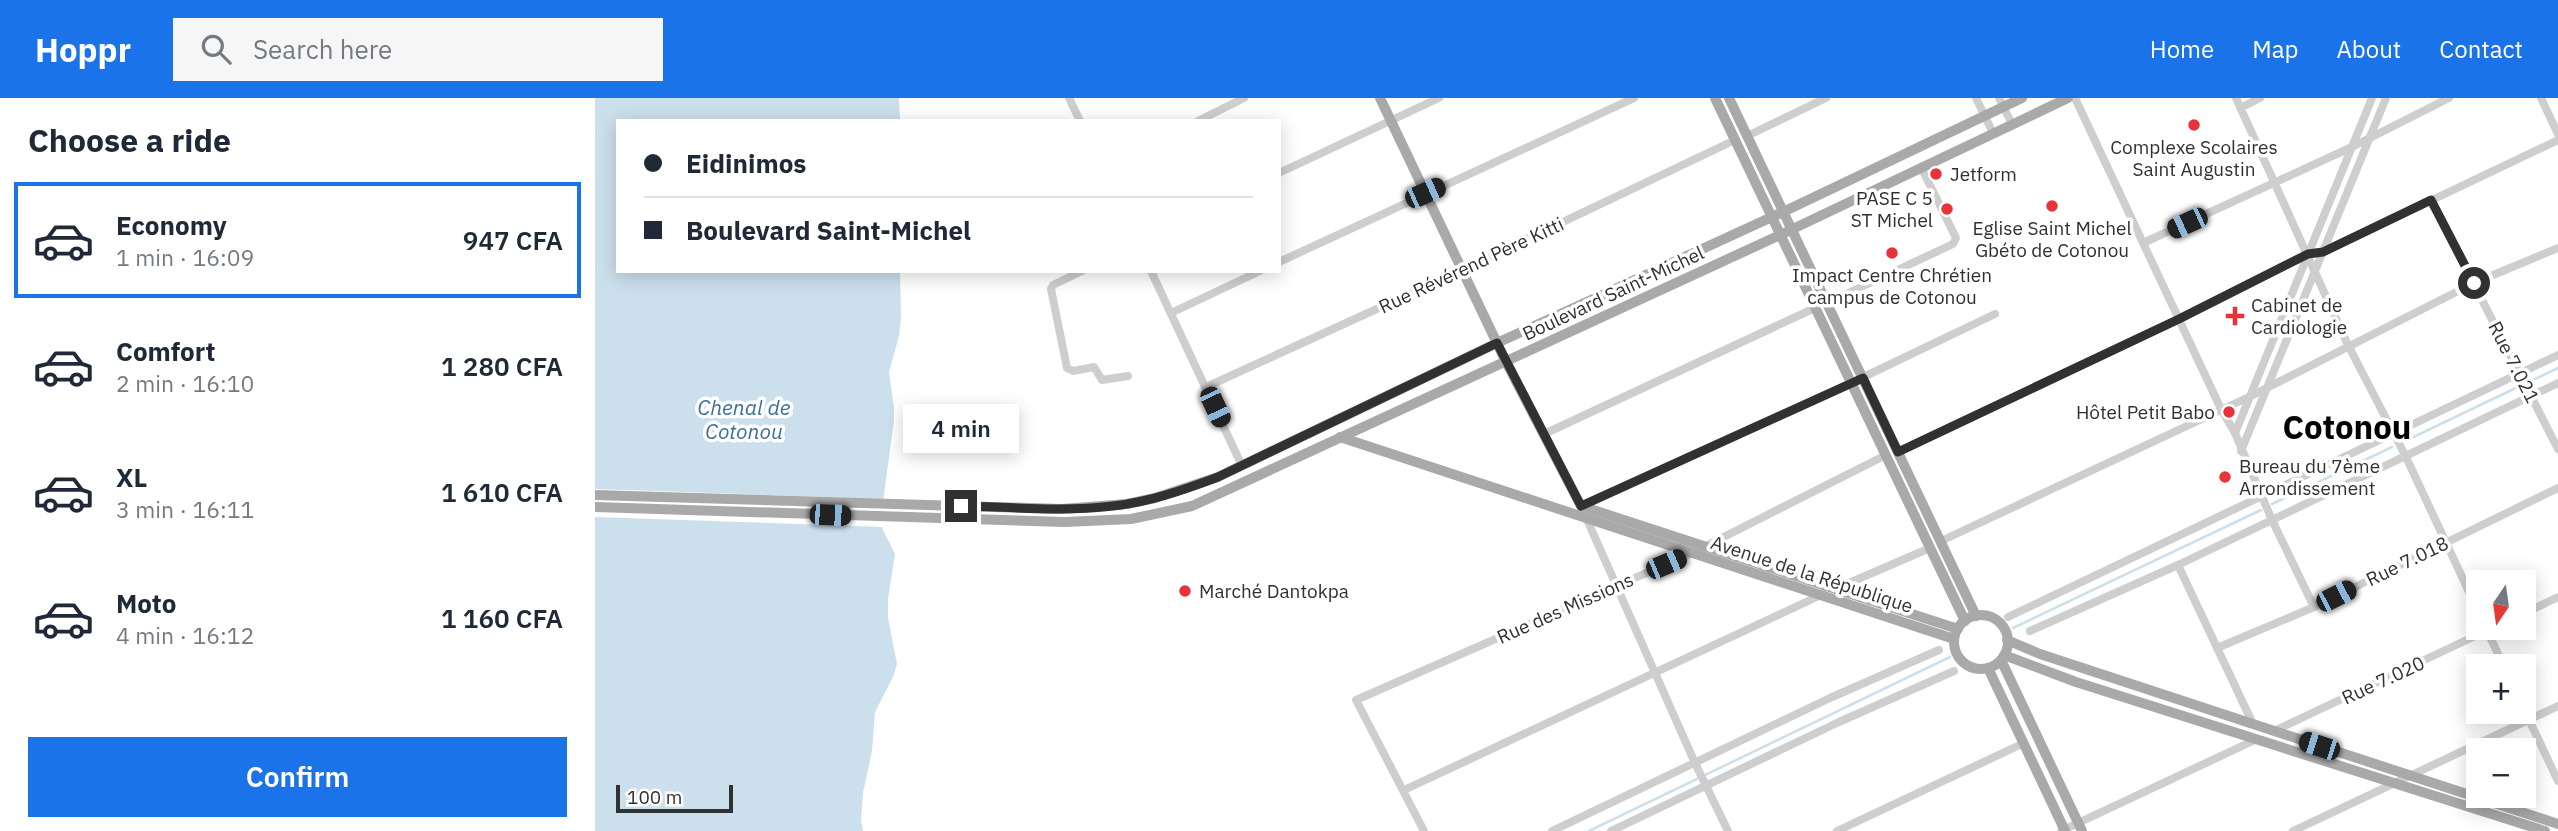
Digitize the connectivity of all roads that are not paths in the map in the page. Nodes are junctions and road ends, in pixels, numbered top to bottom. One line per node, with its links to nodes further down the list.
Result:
1 (1069, 98): 22 (street)
2 (1244, 98): 23 (street)
3 (1380, 98): 24 (main road)
4 (1439, 98): 24 (street)
5 (1634, 98): 36 (street)
6 (1715, 98): 30 (main road)
7 (1729, 98): 28 (main road)
8 (1826, 98): 28 (street)
9 (1976, 98): 21 (street)
10 (2022, 98): 19 (main road, Boulevard Saint-Michel)
11 (2068, 98): 25 (main road, Boulevard Saint-Michel)
12 (2075, 98): 42 (street)
13 (2236, 98): 20 (street)
14 (2260, 98): 20 (street)
15 (2372, 98): 32 (street)
16 (2386, 98): 29 (street)
17 (2449, 98): 29 (street)
18 (2541, 98): 27 (street)
19 (2001, 102): 21 (main road, Boulevard Saint-Michel); 25 (street)
20 (2240, 107): 35 (street)
21 (1985, 116): 26 (street); 38 (main road, Boulevard Saint-Michel)
22 (1079, 119)
23 (1202, 119)
24 (1391, 120): 34 (street); 36 (main road)
25 (2012, 124): 26 (main road, Boulevard Saint-Michel)
26 (1993, 133): 33 (main road, Boulevard Saint-Michel)
27 (2558, 134)
28 (1747, 136): 38 (main road)
29 (2370, 138): 32 (street); 44 (street)
30 (1735, 139): 39 (main road); 47 (street, Rue Révérend Père Kitti)
31 (2558, 140): 37 (street)
32 (2352, 147): 35 (street); 45 (street)
33 (1921, 167): 40 (main road, Boulevard Saint-Michel); 53 (street)
34 (1281, 172)
35 (2275, 181): 42 (street); 45 (street)
36 (1425, 193): 46 (street); 47 (main road)
37 (2431, 200): 44 (street); 52 (street, Rue 7.021)
38 (1783, 212): 39 (main road, Boulevard Saint-Michel); 40 (main road)
39 (1772, 217): 41 (main road); 58 (main road, Boulevard Saint-Michel)
40 (1792, 229): 41 (main road, Boulevard Saint-Michel); 53 (main road)
41 (1780, 235): 54 (main road); 61 (main road, Boulevard Saint-Michel)
42 (2143, 243): 57 (street)
43 (2558, 248): 52 (street)
44 (2323, 252): 45 (street); 48 (street)
45 (2308, 254): 48 (street); 57 (street); 69 (street)
46 (1281, 261)
47 (1462, 270): 58 (main road); 67 (street, Rue Révérend Père Kitti)
48 (2315, 271): 59 (street); 68 (street)
49 (1078, 273): 63 (street)
50 (1152, 273): 55 (street)
51 (1256, 273): 55 (street)
52 (2474, 283): 59 (street); 62 (street, Rue 7.021)
53 (1827, 303): 64 (main road)
54 (1815, 308): 65 (main road); 74 (street)
55 (1171, 313): 67 (street)
56 (1995, 314): 64 (street)
57 (2179, 319): 71 (street); 78 (street)
58 (1497, 343): 61 (main road); 81 (main road, Boulevard Saint-Michel)
59 (2348, 345): 68 (street); 73 (street)
60 (2558, 355): 62 (street)
61 (1506, 362): 74 (main road); 75 (main road, Boulevard Saint-Michel)
62 (2520, 373): 70 (street, Rue 7.021); 73 (street)
63 (1128, 376)
64 (1863, 378): 65 (street); 78 (main road)
65 (1851, 383): 79 (main road); 85 (street)
66 (2558, 383): 70 (street)
67 (1206, 387): 81 (street)
68 (2267, 387): 69 (street); 77 (street)
69 (2251, 396): 71 (street); 72 (street)
70 (2531, 396): 76 (street, Rue 7.021); 80 (street)
71 (2221, 409): 72 (street); 89 (street)
72 (2235, 433): 77 (street)
73 (2394, 433): 80 (street); 84 (street)
74 (1544, 434): 85 (main road)
75 (1340, 438): 86 (main road, Boulevard Saint-Michel); 87 (main road, Avenue de la République)
76 (2558, 449)
77 (2241, 451): 84 (street)
78 (1898, 452): 89 (main road)
79 (1886, 455): 91 (street, Rue des Missions); 92 (main road)
80 (2405, 455): 88 (street); 90 (street)
81 (1242, 466): 83 (main road, Boulevard Saint-Michel)
82 (2558, 488): 90 (street, Rue 7.018)
83 (595, 495)
84 (2262, 496): 88 (street); 103 (street)
85 (1581, 506): 87 (street); 91 (main road, Avenue de la République)
86 (595, 507)
87 (1587, 519): 93 (main road, Avenue de la République); 95 (street)
88 (2272, 520): 94 (street); 100 (street)
89 (1941, 541): 102 (main road)
90 (2445, 542): 96 (street); 100 (street, Rue 7.018)
91 (1706, 546): 93 (street, Rue des Missions); 97 (main road, Avenue de la République)
92 (1930, 548): 97 (street); 104 (main road)
93 (1692, 553): 95 (street, Rue des Missions); 98 (main road, Avenue de la République)
94 (2178, 565): 105 (street); 109 (street)
95 (1615, 585): 114 (street); 128 (street, Rue des Missions)
96 (2466, 586)
97 (1836, 589): 98 (street); 104 (main road, Avenue de la République)
98 (1820, 595): 106 (main road, Avenue de la République); 114 (street)
99 (2558, 597): 101 (street)
100 (2314, 607): 109 (street, Rue 7.018)
101 (2536, 608)
102 (1976, 616): 104 (main road); 107 (main road)
103 (2008, 617)
104 (1961, 625): 106 (main road)
105 (2030, 631)
106 (1954, 639): 112 (main road)
107 (2007, 640): 111 (main road); 117 (main road)
108 (2466, 640): 120 (street, Rue 7.020)
109 (2217, 648): 117 (street)
110 (1939, 650): 123 (street)
111 (2003, 658): 112 (main road); 121 (main road); 130 (main road)
112 (1988, 668): 122 (main road)
113 (1954, 671): 126 (street)
114 (1654, 673): 123 (street); 128 (street)
115 (2558, 706): 116 (street)
116 (2536, 717)
117 (2253, 724): 120 (main road)
118 (2521, 724): 124 (street)
119 (2531, 724): 125 (street)
120 (2274, 731): 124 (main road)
121 (2257, 739): 127 (main road); 130 (street)
122 (2024, 743): 136 (street); 137 (main road)
123 (1695, 764): 126 (street); 133 (street)
124 (2411, 776): 127 (street); 129 (main road)
125 (2558, 780)
126 (1705, 783): 134 (street); 135 (street)
127 (2393, 783): 131 (main road); 138 (street)
128 (1404, 790): 132 (street)
129 (2553, 823): 131 (main road)
130 (2080, 827): 137 (street)
131 (2528, 829)
132 (1424, 831)
133 (1552, 831)
134 (1611, 831)
135 (1728, 831)
136 (1837, 831)
137 (2063, 831)
138 (2293, 831)

